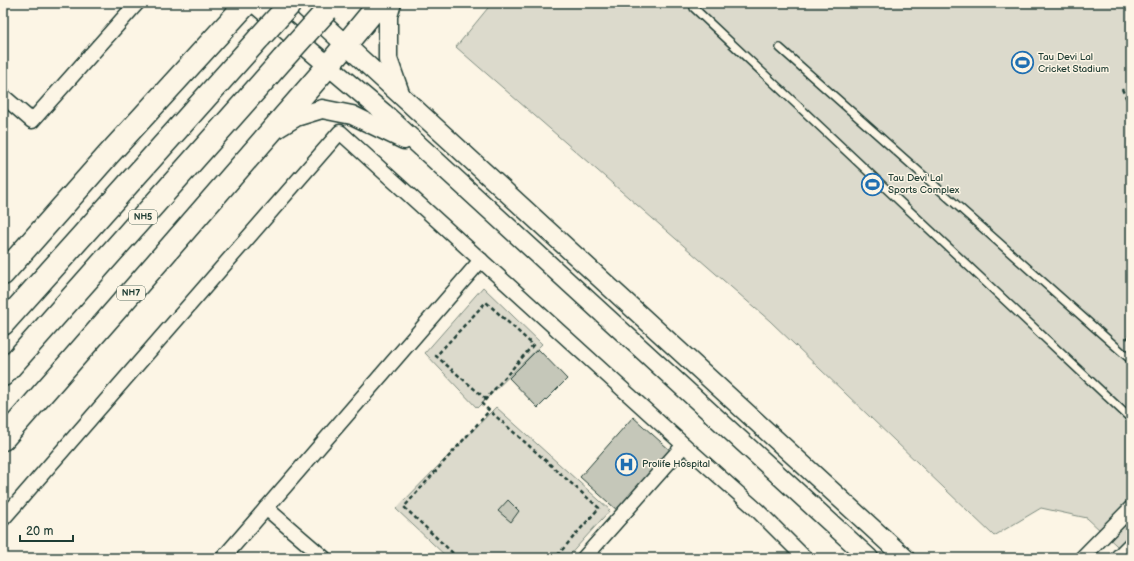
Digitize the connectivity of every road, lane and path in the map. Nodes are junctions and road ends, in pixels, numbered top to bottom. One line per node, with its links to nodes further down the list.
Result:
1 (137, 3): 14 (street)
2 (247, 3): 20 (highway)
3 (254, 3): 12 (street)
4 (291, 3): 21 (highway, bridge)
5 (300, 3): 10 (street)
6 (380, 3): 10 (highway, NH7)
7 (392, 3): 15 (street)
8 (330, 6): 23 (highway, NH5, bridge)
9 (694, 8): 26 (lane)
10 (346, 45): 12 (highway, NH7); 15 (street)
11 (780, 48): 22 (lane)
12 (328, 66): 17 (highway, NH7); 18 (street)
13 (1122, 89): 16 (path)
14 (3, 96)
15 (401, 97): 40 (street)
16 (1131, 108)
17 (258, 146): 18 (street); 27 (highway, NH7)
18 (423, 149): 39 (street)
19 (481, 260): 28 (street); 29 (street); 31 (street)
20 (3, 274)
21 (3, 324)
22 (1131, 360)
23 (3, 376)
24 (486, 399): 24 (path); 25 (path)
25 (489, 411): 35 (path); 36 (path)
26 (1131, 419)
27 (3, 439)
28 (684, 445): 37 (street); 38 (street)
29 (266, 508): 33 (street); 34 (street)
30 (1131, 508): 41 (street)
31 (3, 519)
32 (1131, 544): 42 (street)
33 (222, 558)
34 (324, 558)
35 (458, 558)
36 (555, 558)
37 (584, 558)
38 (805, 558)
39 (869, 558)
40 (905, 558)
41 (1082, 558)
42 (1117, 558)

